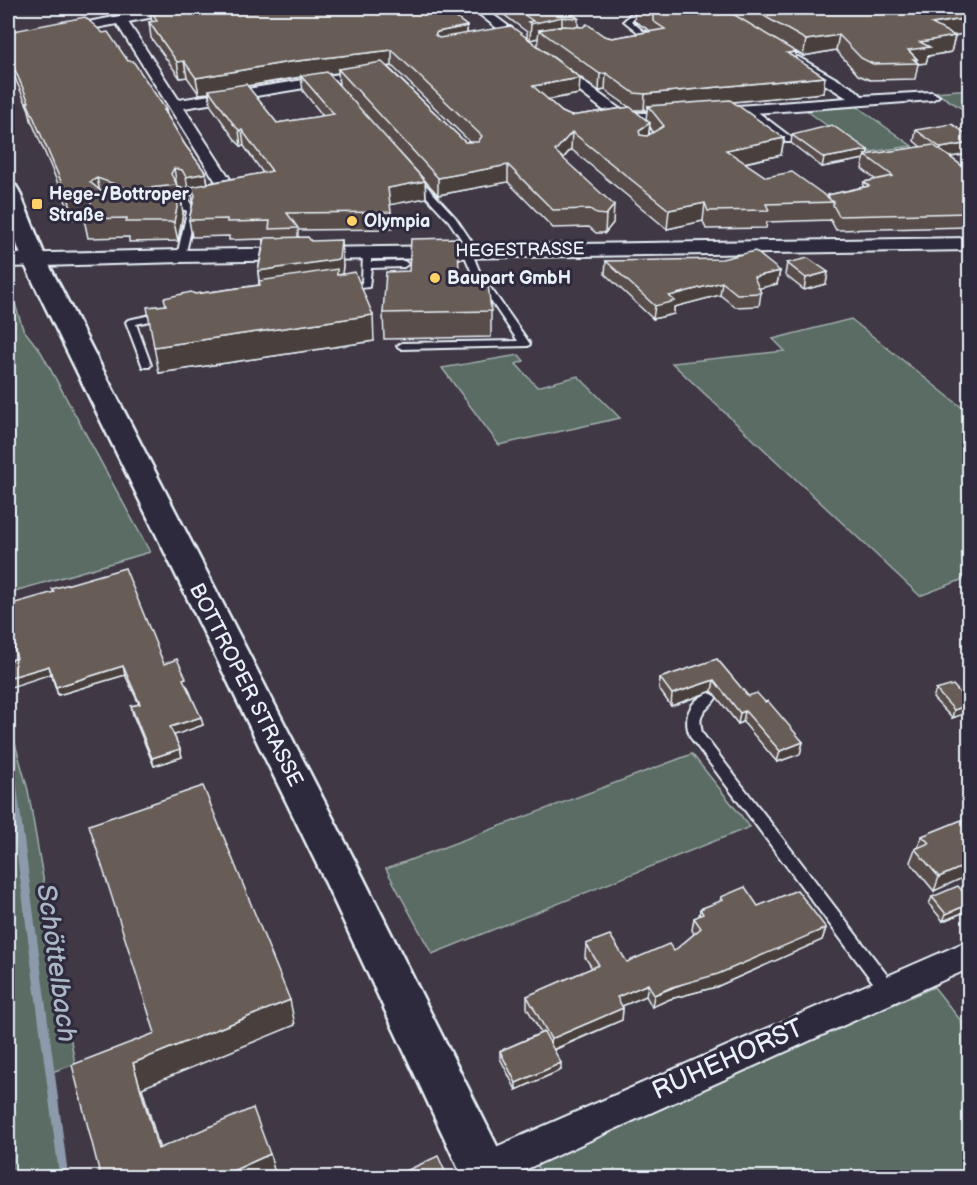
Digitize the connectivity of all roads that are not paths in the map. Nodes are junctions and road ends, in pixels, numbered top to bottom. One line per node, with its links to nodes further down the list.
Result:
1 (179, 8): 4 (street)
2 (477, 8): 12 (street)
3 (640, 8): 5 (lane)
4 (120, 19): 6 (street); 11 (street)
5 (648, 34)
6 (8, 41)
7 (782, 51): 10 (street)
8 (387, 71): 11 (street)
9 (932, 96): 10 (street)
10 (858, 101): 12 (street)
11 (175, 105): 16 (street)
12 (743, 110): 13 (lane); 14 (lane)
13 (776, 139)
14 (789, 140)
15 (412, 176): 23 (lane)
16 (223, 187)
17 (8, 191): 26 (main road, BOTTROPER STRASSE)
18 (180, 191): 20 (lane)
19 (195, 199): 20 (lane)
20 (187, 204): 21 (lane); 24 (lane)
21 (162, 210)
22 (969, 244): 23 (street, HEGESTRASSE)
23 (470, 251): 25 (street, HEGESTRASSE); 30 (lane)
24 (181, 256): 25 (street, HEGESTRASSE); 26 (street, HEGESTRASSE)
25 (367, 259): 27 (lane); 28 (lane)
26 (21, 261): 35 (main road, BOTTROPER STRASSE)
27 (404, 264)
28 (331, 290)
29 (180, 313): 31 (lane)
30 (402, 346)
31 (146, 365)
32 (709, 698): 34 (lane)
33 (969, 953): 34 (street, RUHEHORST)
34 (887, 988): 35 (street, RUHEHORST)
35 (488, 1173)

